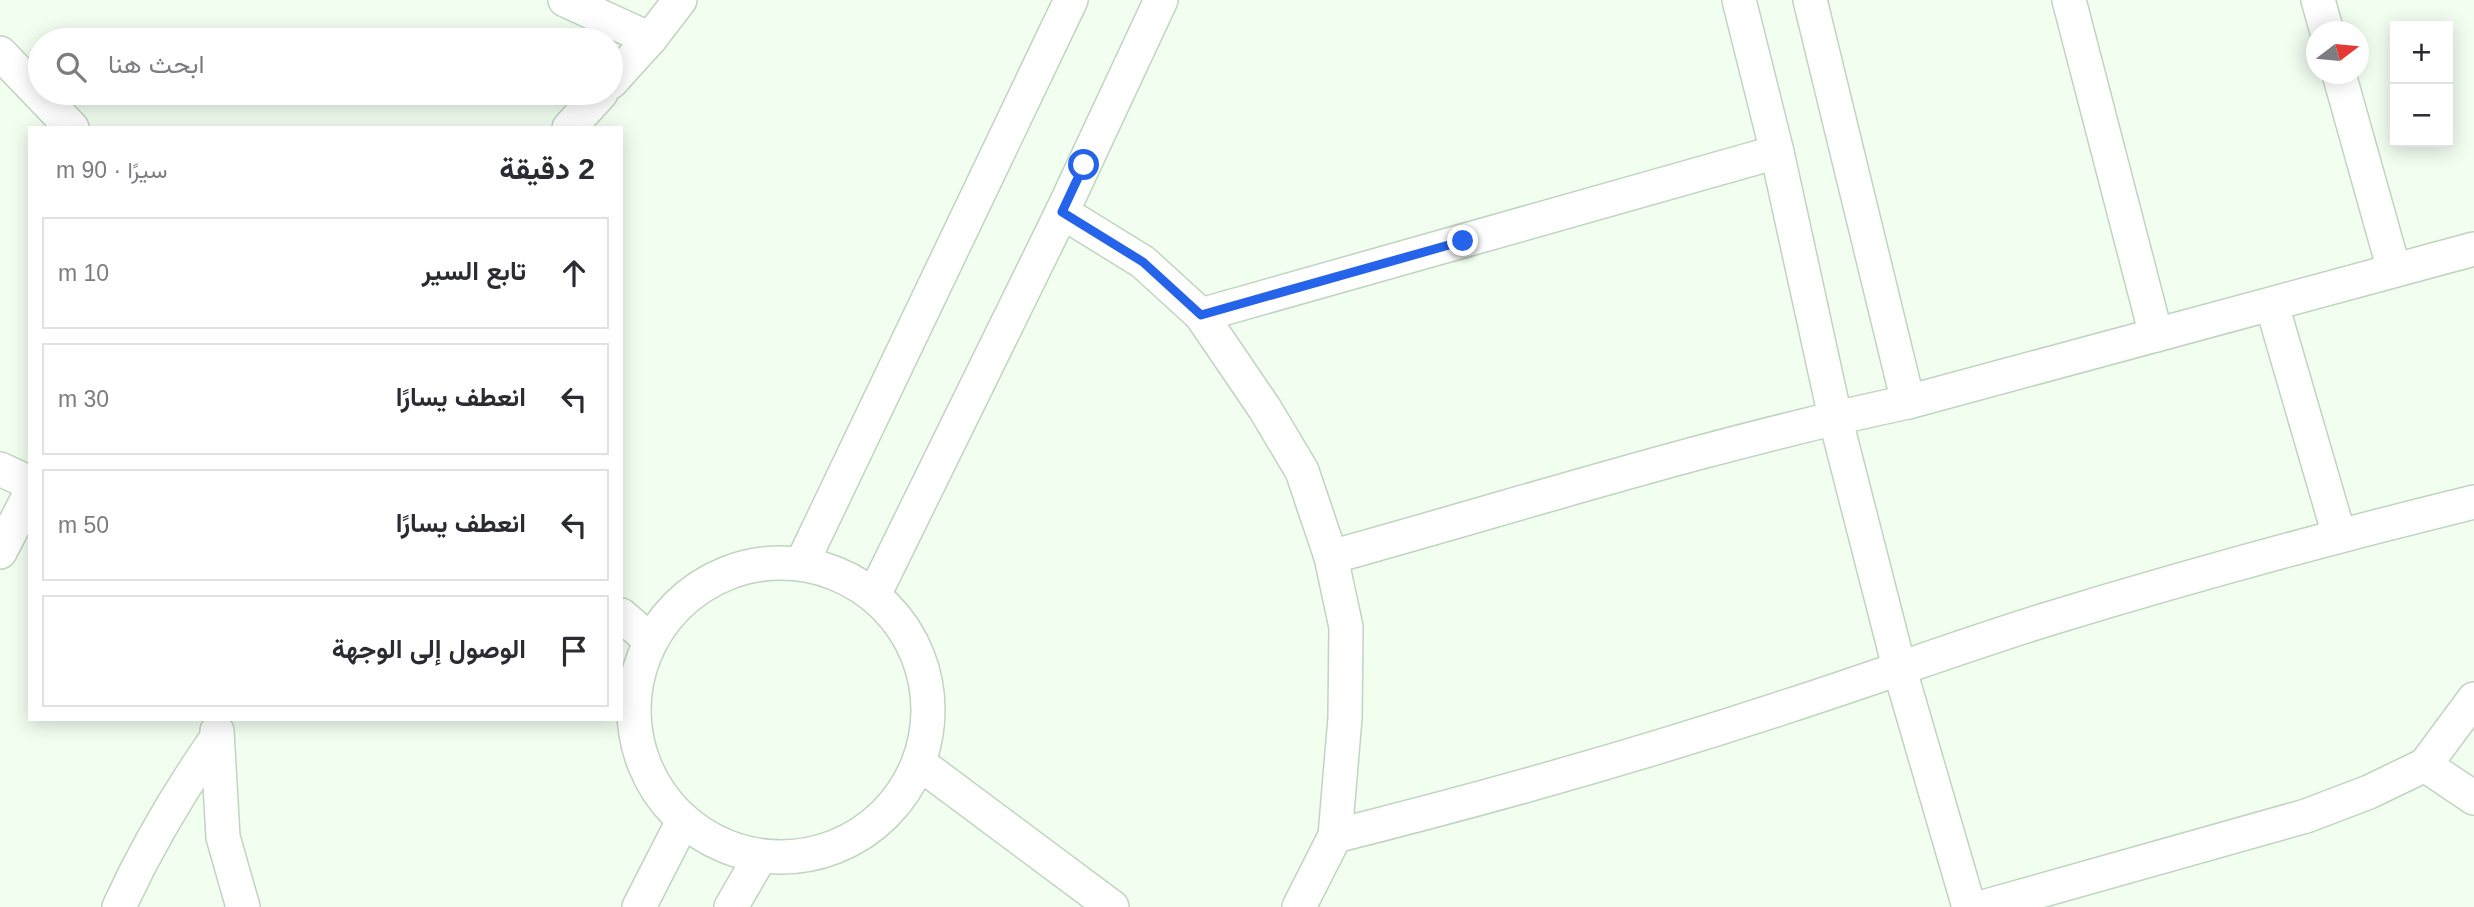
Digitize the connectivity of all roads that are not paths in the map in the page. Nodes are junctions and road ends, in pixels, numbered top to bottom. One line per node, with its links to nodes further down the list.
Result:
1 (565, 0): 10 (street)
2 (680, 0): 10 (street)
3 (1071, 0): 35 (street)
4 (1161, 0): 20 (street)
5 (1739, 0): 19 (street)
6 (1810, 0): 26 (street)
7 (2069, 0): 25 (street)
8 (2318, 0): 9 (street)
9 (2324, 21)
10 (650, 38): 12 (street)
11 (0, 52): 13 (street)
12 (623, 68)
13 (28, 82)
14 (2342, 84): 22 (street)
15 (50, 105): 17 (street)
16 (590, 105): 18 (street)
17 (70, 126)
18 (571, 126)
19 (1777, 152): 24 (street); 27 (street)
20 (1062, 212): 24 (street); 36 (street)
21 (2474, 249): 22 (street)
22 (2394, 270): 23 (street)
23 (2272, 305): 25 (street); 32 (street)
24 (1201, 315): 34 (street)
25 (2157, 335): 26 (street)
26 (1908, 402): 27 (street)
27 (1835, 418): 34 (street); 39 (street)
28 (0, 469): 29 (street)
29 (28, 482)
30 (28, 498): 33 (street)
31 (2474, 502): 32 (street)
32 (2339, 535): 39 (street)
33 (0, 552)
34 (1331, 557): 46 (street)
35 (802, 563): 36 (street); 38 (street)
36 (874, 595): 42 (street)
37 (623, 617): 38 (street)
38 (650, 640): 45 (street)
39 (1899, 667): 46 (street); 54 (street)
40 (2474, 699): 43 (street)
41 (217, 729): 48 (street); 49 (street)
42 (919, 763): 47 (street); 52 (street)
43 (2425, 765): 44 (street); 55 (street)
44 (2474, 798)
45 (683, 821): 47 (street); 50 (street)
46 (1335, 836): 53 (street)
47 (760, 857): 51 (street)
48 (119, 907)
49 (243, 907)
50 (639, 907)
51 (731, 907)
52 (1112, 907)
53 (1299, 907)
54 (1969, 907)
55 (1983, 907)

